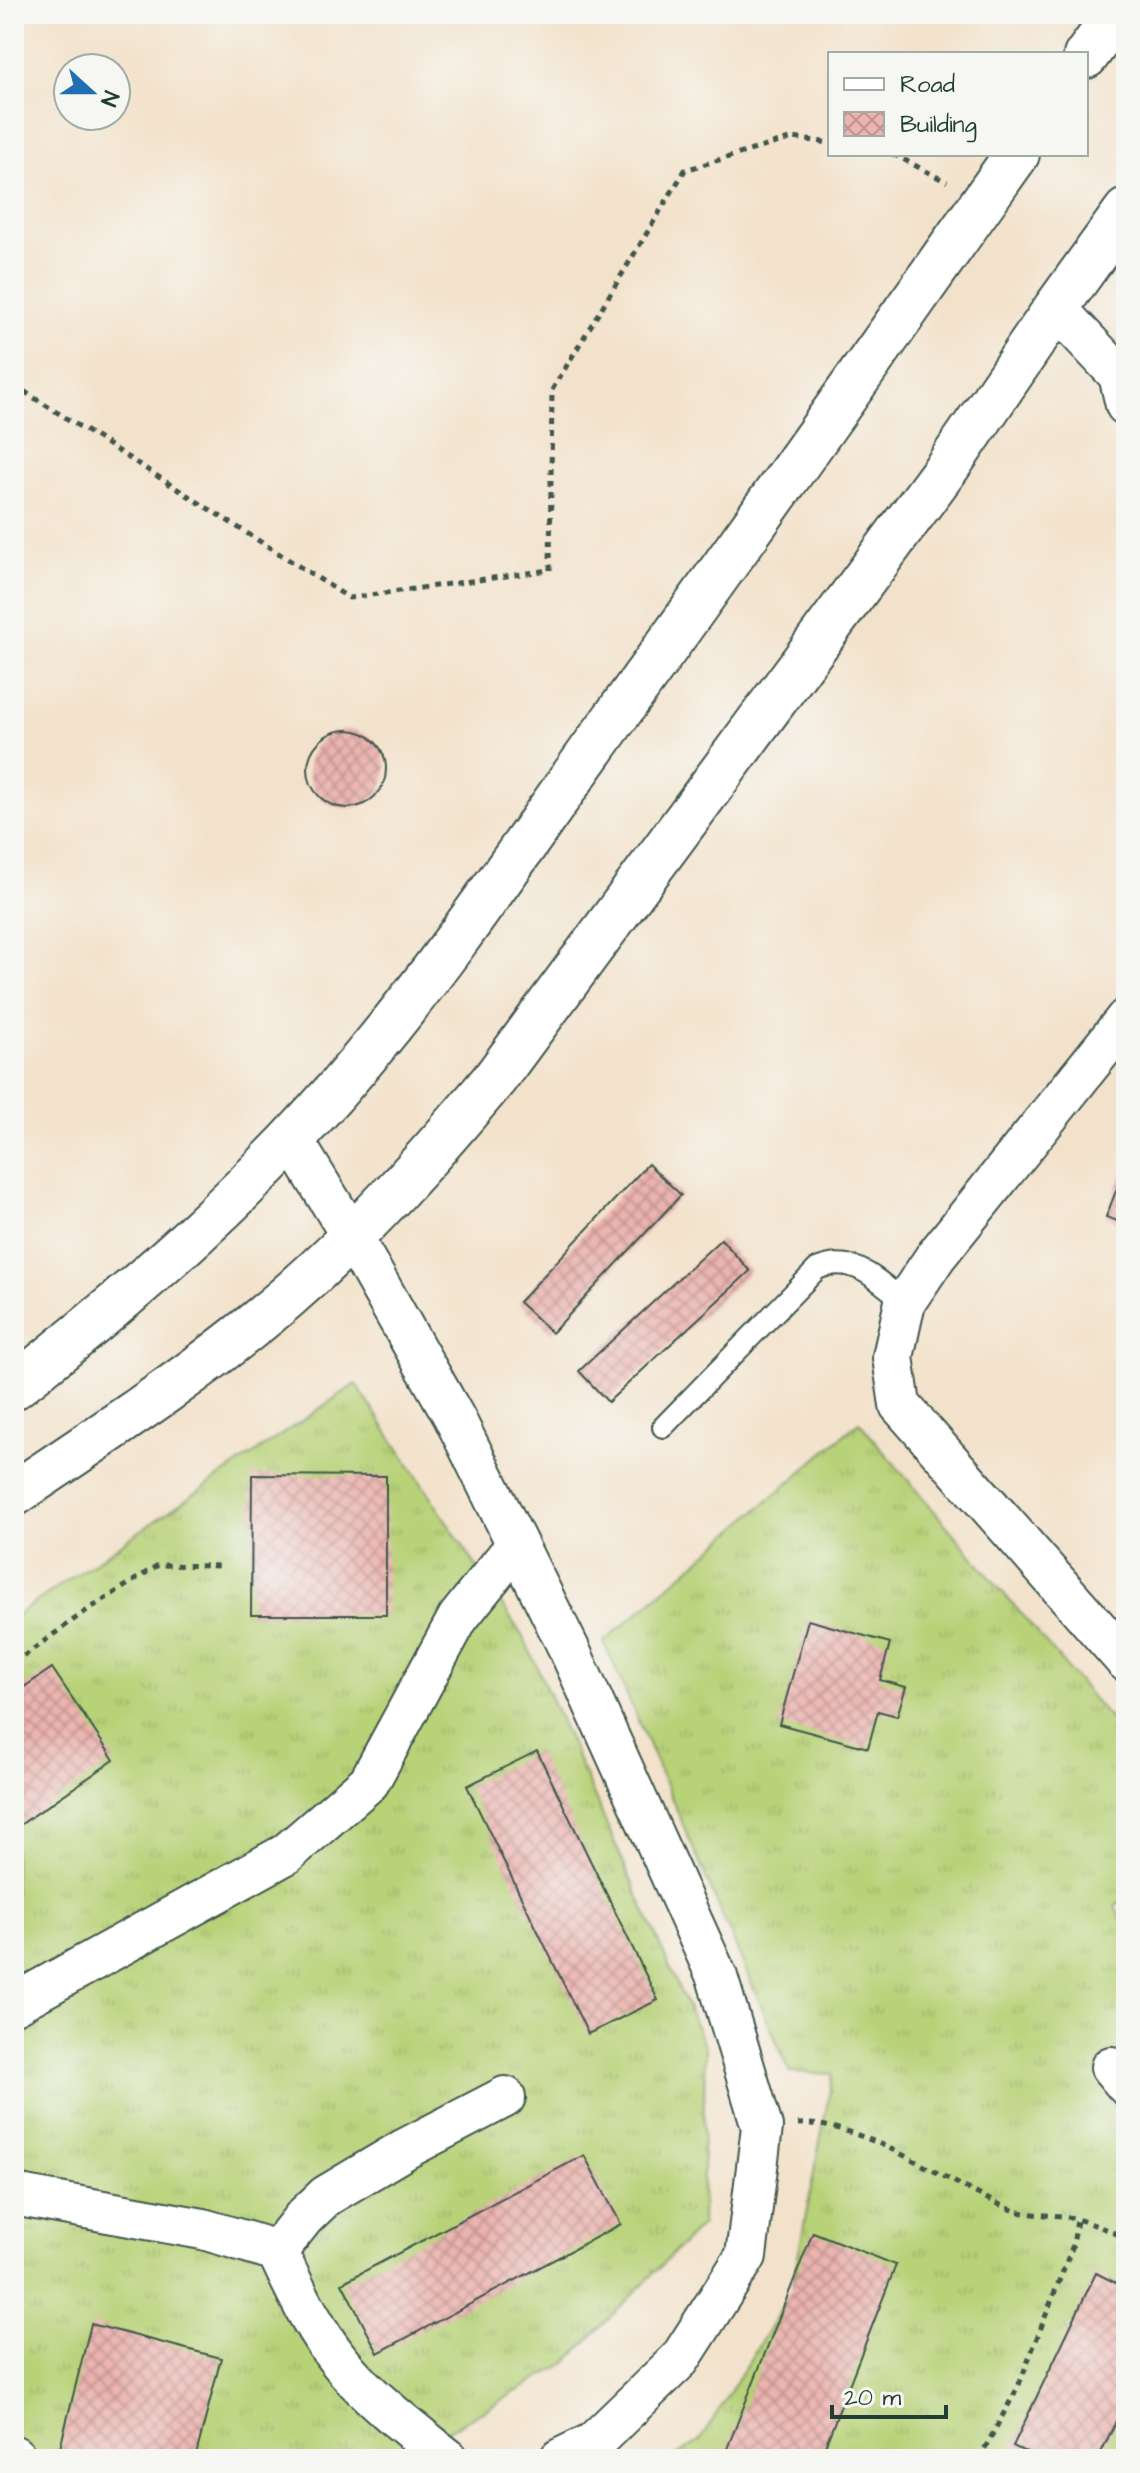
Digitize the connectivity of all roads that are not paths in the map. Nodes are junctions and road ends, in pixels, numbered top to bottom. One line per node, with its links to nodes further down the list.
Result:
1 (1117, 14): 2 (street)
2 (1088, 53)
3 (1016, 156): 8 (street)
4 (1126, 211): 5 (street)
5 (1056, 308): 6 (street); 9 (street)
6 (1126, 405)
7 (1126, 1019): 10 (street)
8 (292, 1139): 9 (street); 11 (street)
9 (352, 1237): 13 (street); 14 (street)
10 (905, 1302): 12 (lane); 15 (street)
11 (14, 1387)
12 (663, 1427)
13 (14, 1494)
14 (517, 1544): 16 (street); 21 (street)
15 (1126, 1661)
16 (14, 2004)
17 (505, 2097): 19 (street)
18 (14, 2195): 19 (street)
19 (277, 2251): 20 (street)
20 (448, 2459)
21 (560, 2459)

